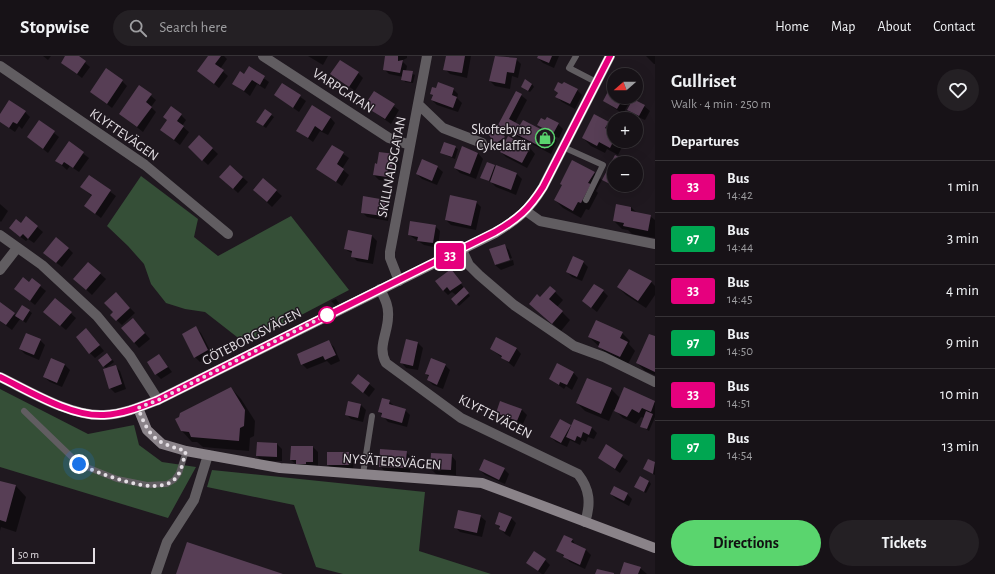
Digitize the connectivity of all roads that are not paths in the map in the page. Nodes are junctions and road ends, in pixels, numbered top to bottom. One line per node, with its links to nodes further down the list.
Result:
1 (263, 56): 9 (street, VARPGATAN)
2 (427, 56): 7 (street, SKILLNADSGATAN)
3 (576, 56): 6 (lane)
4 (610, 56): 6 (street, GÖTEBORGSVÄGEN)
5 (0, 66): 13 (street, KLYFTEVÄGEN)
6 (596, 82): 10 (street, GÖTEBORGSVÄGEN)
7 (418, 104): 8 (street); 9 (street, SKILLNADSGATAN)
8 (482, 142)
9 (410, 145): 19 (street, SKILLNADSGATAN)
10 (563, 147): 11 (lane); 12 (street, GÖTEBORGSVÄGEN)
11 (586, 200)
12 (526, 212): 15 (street); 17 (street, GÖTEBORGSVÄGEN)
13 (228, 234)
14 (0, 235): 16 (street)
15 (655, 244)
16 (17, 248): 18 (street); 23 (street)
17 (462, 250): 19 (street, GÖTEBORGSVÄGEN); 22 (street)
18 (0, 270)
19 (399, 281): 20 (street, GÖTEBORGSVÄGEN)
20 (380, 289): 23 (street, GÖTEBORGSVÄGEN); 30 (street, KLYFTEVÄGEN)
21 (0, 377): 24 (street, GÖTEBORGSVÄGEN)
22 (655, 382)
23 (158, 400): 24 (street, GÖTEBORGSVÄGEN)
24 (138, 408): 27 (street, NYSÄTERSVÄGEN)
25 (24, 411): 27 (lane)
26 (372, 416): 29 (lane)
27 (186, 451): 28 (street, NYSÄTERSVÄGEN)
28 (208, 454): 29 (street, NYSÄTERSVÄGEN); 32 (street)
29 (363, 474): 30 (street, NYSÄTERSVÄGEN)
30 (585, 522): 31 (street, NYSÄTERSVÄGEN)
31 (655, 548)
32 (156, 574)

